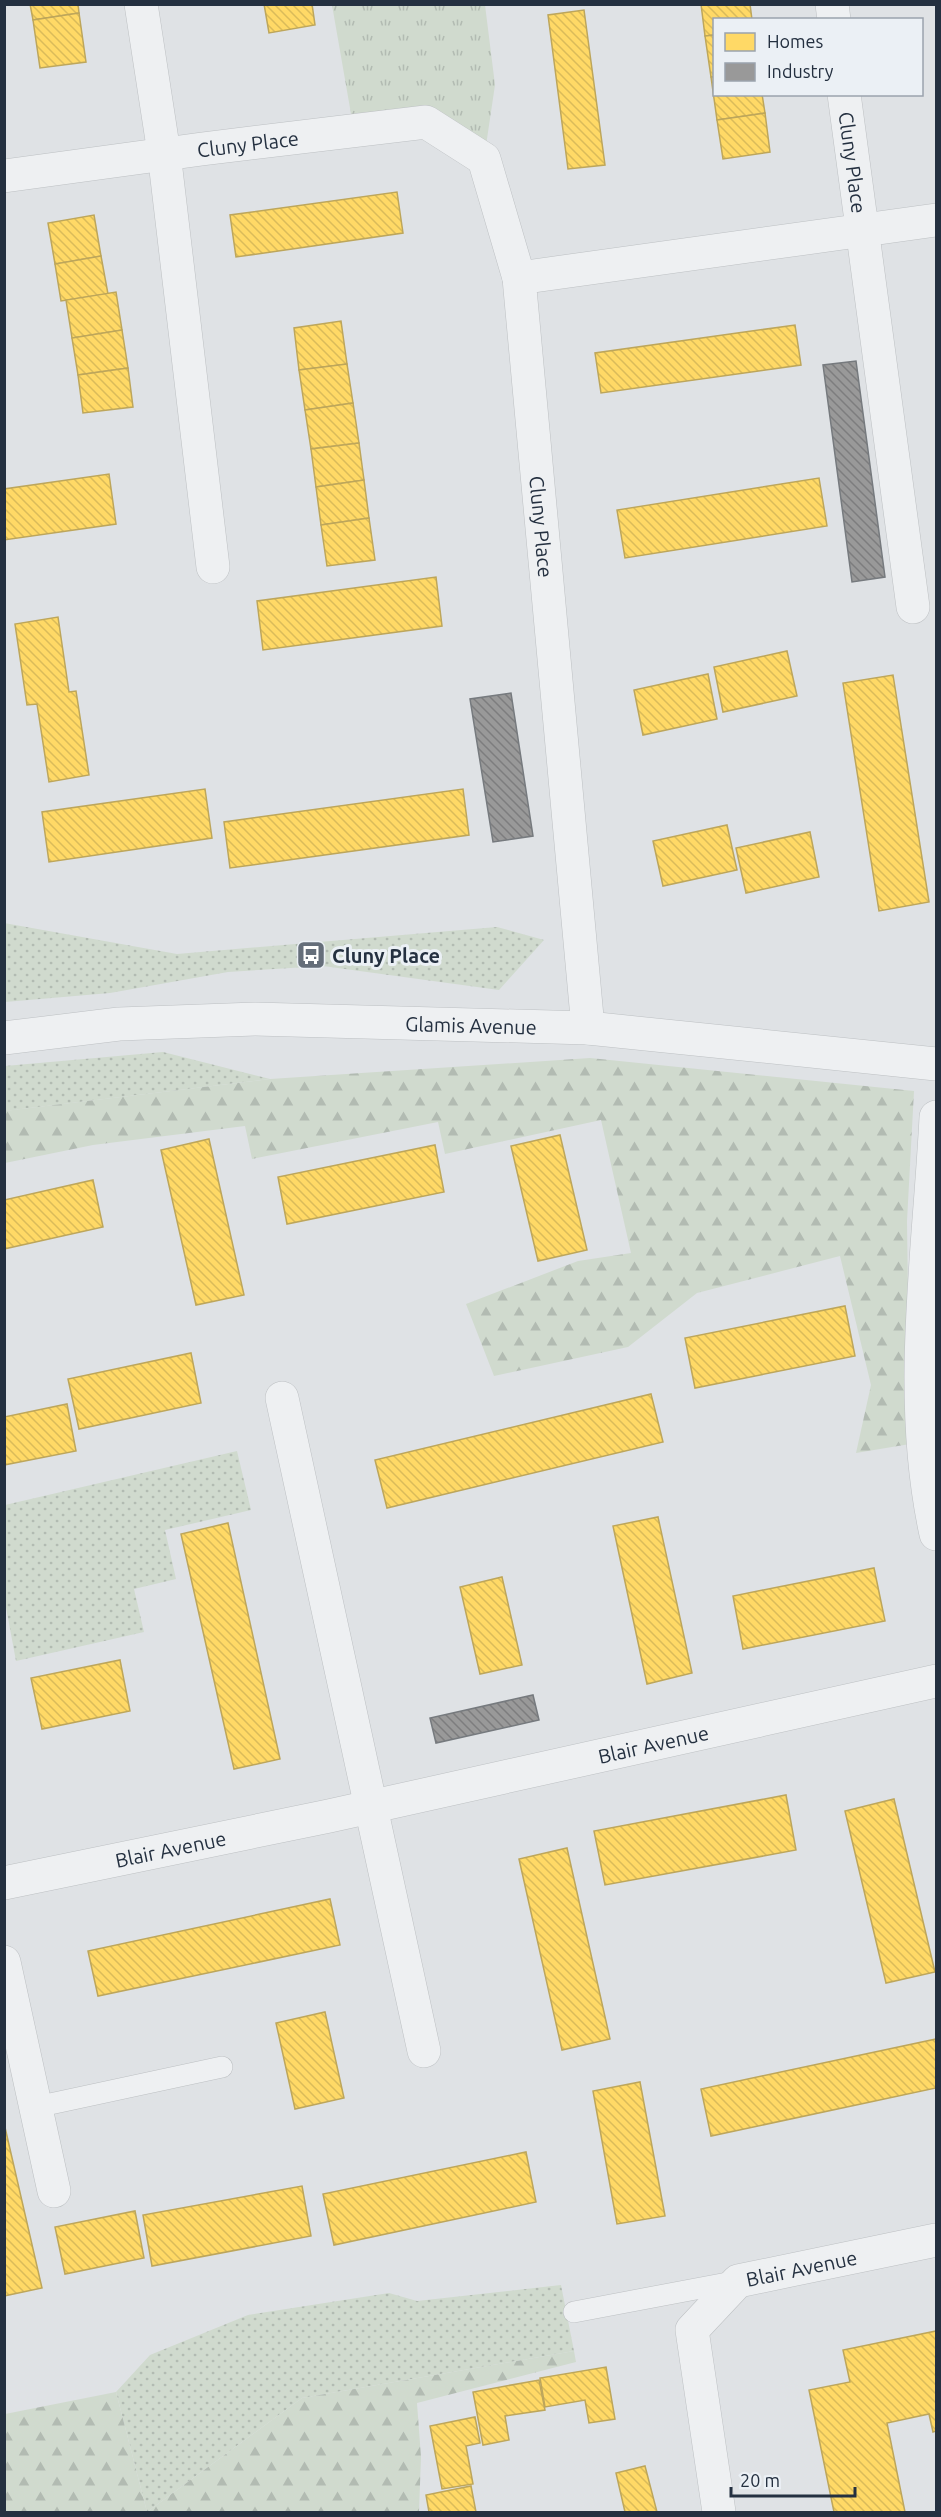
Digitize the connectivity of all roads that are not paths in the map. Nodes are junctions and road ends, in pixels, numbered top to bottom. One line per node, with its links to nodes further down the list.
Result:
1 (141, 4): 3 (street)
2 (844, 96): 6 (street, Cluny Place)
3 (164, 153): 4 (street, Cluny Place); 7 (street, Cluny Place); 8 (street)
4 (4, 176)
5 (936, 220): 6 (street, Cluny Place)
6 (864, 230): 7 (street, Cluny Place); 9 (street, Cluny Place)
7 (519, 278): 10 (street, Cluny Place)
8 (213, 567)
9 (913, 607)
10 (588, 1028): 11 (street, Glamis Avenue); 12 (street, Glamis Avenue)
11 (4, 1038)
12 (936, 1064)
13 (936, 1117): 15 (street)
14 (282, 1398): 17 (street)
15 (936, 1534)
16 (936, 1681): 17 (street, Blair Avenue)
17 (370, 1807): 18 (street, Blair Avenue); 20 (street)
18 (4, 1883)
19 (4, 1962): 22 (street)
20 (424, 2051)
21 (222, 2067): 22 (lane)
22 (36, 2107): 23 (street)
23 (54, 2191)
24 (936, 2240): 25 (street, Blair Avenue)
25 (738, 2281): 26 (lane); 27 (street, Blair Avenue)
26 (574, 2312)
27 (719, 2512)

